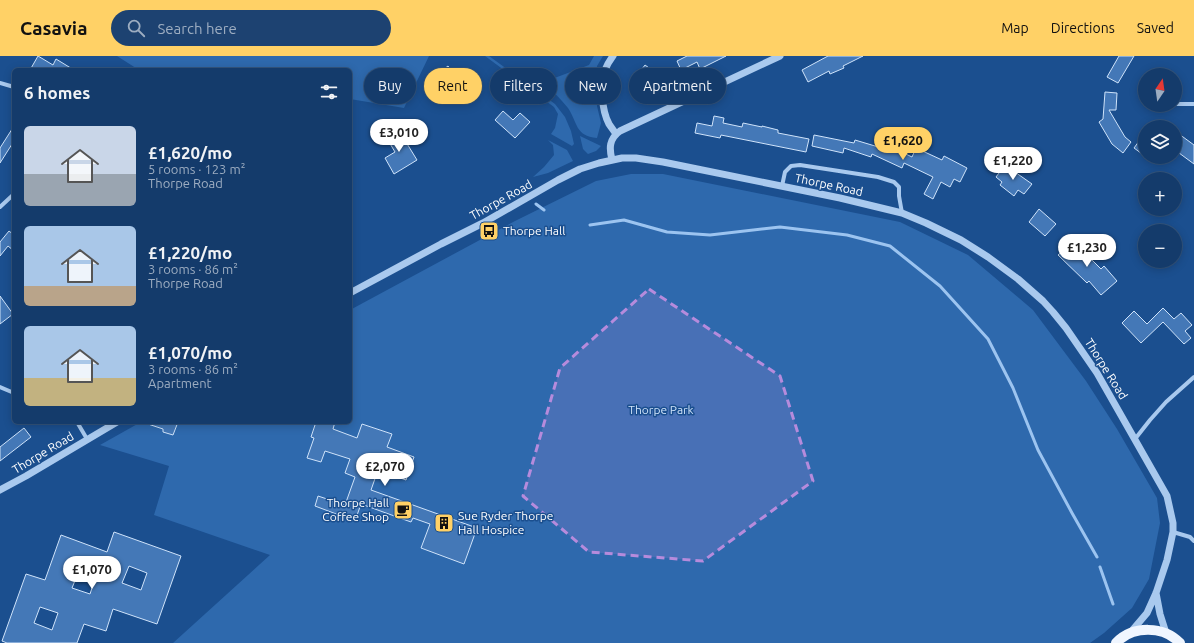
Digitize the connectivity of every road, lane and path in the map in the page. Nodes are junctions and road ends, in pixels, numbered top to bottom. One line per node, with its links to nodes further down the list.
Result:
1 (613, 56): 7 (street)
2 (780, 56): 7 (street)
3 (0, 83): 4 (street)
4 (12, 86)
5 (1182, 104): 6 (street)
6 (1194, 104)
7 (616, 134): 8 (street)
8 (612, 160): 9 (street, Thorpe Road); 13 (street, Thorpe Road)
9 (782, 186): 12 (street, Thorpe Road); 12 (street)
10 (12, 196): 11 (street)
11 (0, 207)
12 (902, 213): 20 (street, Thorpe Road)
13 (352, 293)
14 (1194, 377): 20 (street)
15 (0, 387): 16 (street)
16 (12, 392)
17 (78, 424): 19 (street)
18 (114, 424): 19 (street, Thorpe Road)
19 (88, 439): 21 (street, Thorpe Road)
20 (1135, 439): 22 (street, Thorpe Road)
21 (0, 490)
22 (1173, 532): 23 (street); 24 (street, Thorpe Road)
23 (1194, 541)
24 (1156, 593): 25 (street, Thorpe Road); 26 (street, Thorpe Road)
25 (1130, 633): 26 (main road); 27 (main road)
26 (1166, 633): 28 (main road)
27 (1116, 643)
28 (1180, 643)

